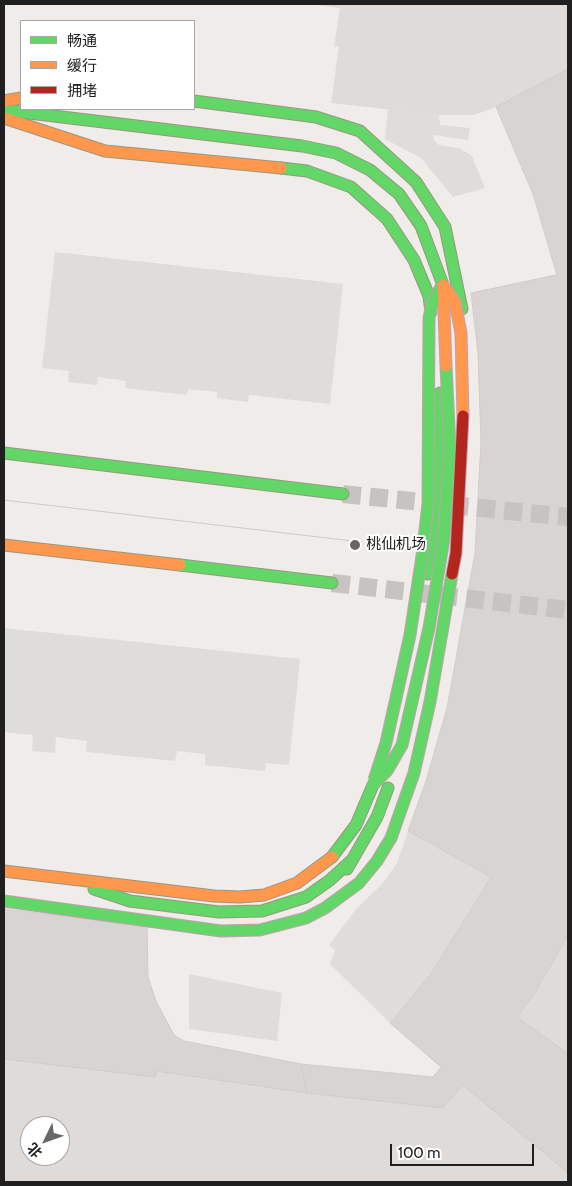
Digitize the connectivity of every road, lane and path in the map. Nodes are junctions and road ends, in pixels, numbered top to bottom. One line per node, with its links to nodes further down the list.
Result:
1 (20, 98): 2 (main road)
2 (4, 101)
3 (195, 101): 12 (main road)
4 (4, 110): 6 (main road)
5 (4, 118): 12 (main road)
6 (443, 285): 11 (main road, bridge); 11 (main road, bridge); 17 (main road, bridge)
7 (4, 453): 8 (main road)
8 (343, 494)
9 (4, 545): 10 (main road)
10 (332, 583)
11 (373, 785): 15 (main road)
12 (388, 788): 13 (main road)
13 (352, 858): 15 (main road); 17 (main road, bridge)
14 (4, 871): 15 (main road)
15 (58, 877)
16 (4, 901): 17 (main road, bridge)
17 (260, 930)

